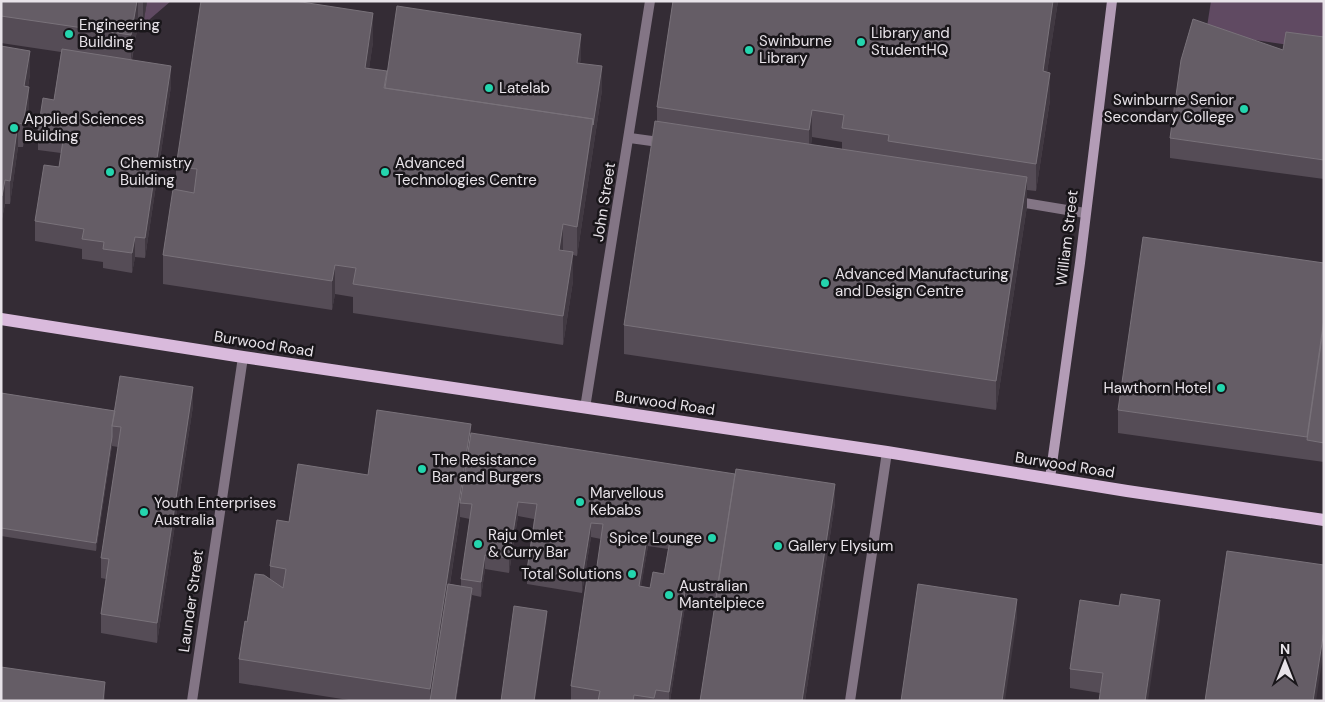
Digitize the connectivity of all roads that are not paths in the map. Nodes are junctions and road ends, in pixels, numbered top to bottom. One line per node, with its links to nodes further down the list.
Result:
1 (650, 1): 3 (street, John Street)
2 (1112, 1): 6 (street, William Street)
3 (630, 138): 4 (street); 9 (street, John Street)
4 (678, 146)
5 (999, 198): 6 (street)
6 (1085, 213): 11 (street, William Street)
7 (1, 319): 8 (main road, Burwood Road)
8 (243, 357): 9 (main road, Burwood Road); 13 (street, Launder Street)
9 (585, 408): 10 (main road, Burwood Road)
10 (887, 452): 11 (main road, Burwood Road); 14 (street)
11 (1050, 478): 12 (main road, Burwood Road)
12 (1324, 520)
13 (192, 701)
14 (850, 701)

